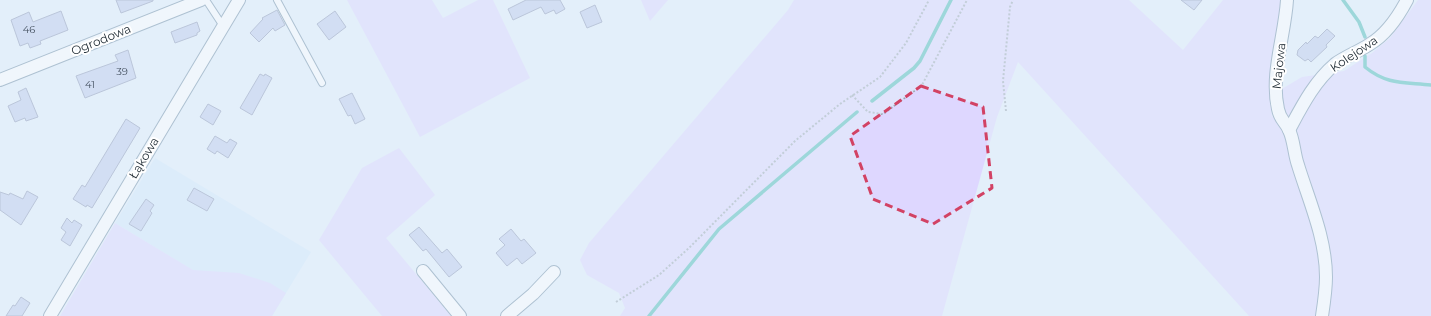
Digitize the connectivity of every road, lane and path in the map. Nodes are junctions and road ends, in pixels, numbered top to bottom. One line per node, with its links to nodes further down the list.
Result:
1 (201, 0): 11 (street, Ogrodowa)
2 (206, 0): 10 (lane)
3 (238, 0): 10 (street, Łąkowa)
4 (277, 0): 12 (lane)
5 (928, 0): 13 (path)
6 (967, 0): 13 (path)
7 (1012, 0): 14 (path)
8 (1287, 0): 15 (street, Majowa)
9 (1407, 0): 15 (street, Kolejowa)
10 (222, 26): 19 (street, Łąkowa)
11 (0, 80)
12 (322, 83)
13 (852, 96): 18 (path)
14 (1006, 111)
15 (1289, 130): 22 (street, Majowa)
16 (423, 271): 20 (street)
17 (554, 272): 21 (street)
18 (616, 302)
19 (50, 316)
20 (460, 316)
21 (507, 316)
22 (1322, 316)

